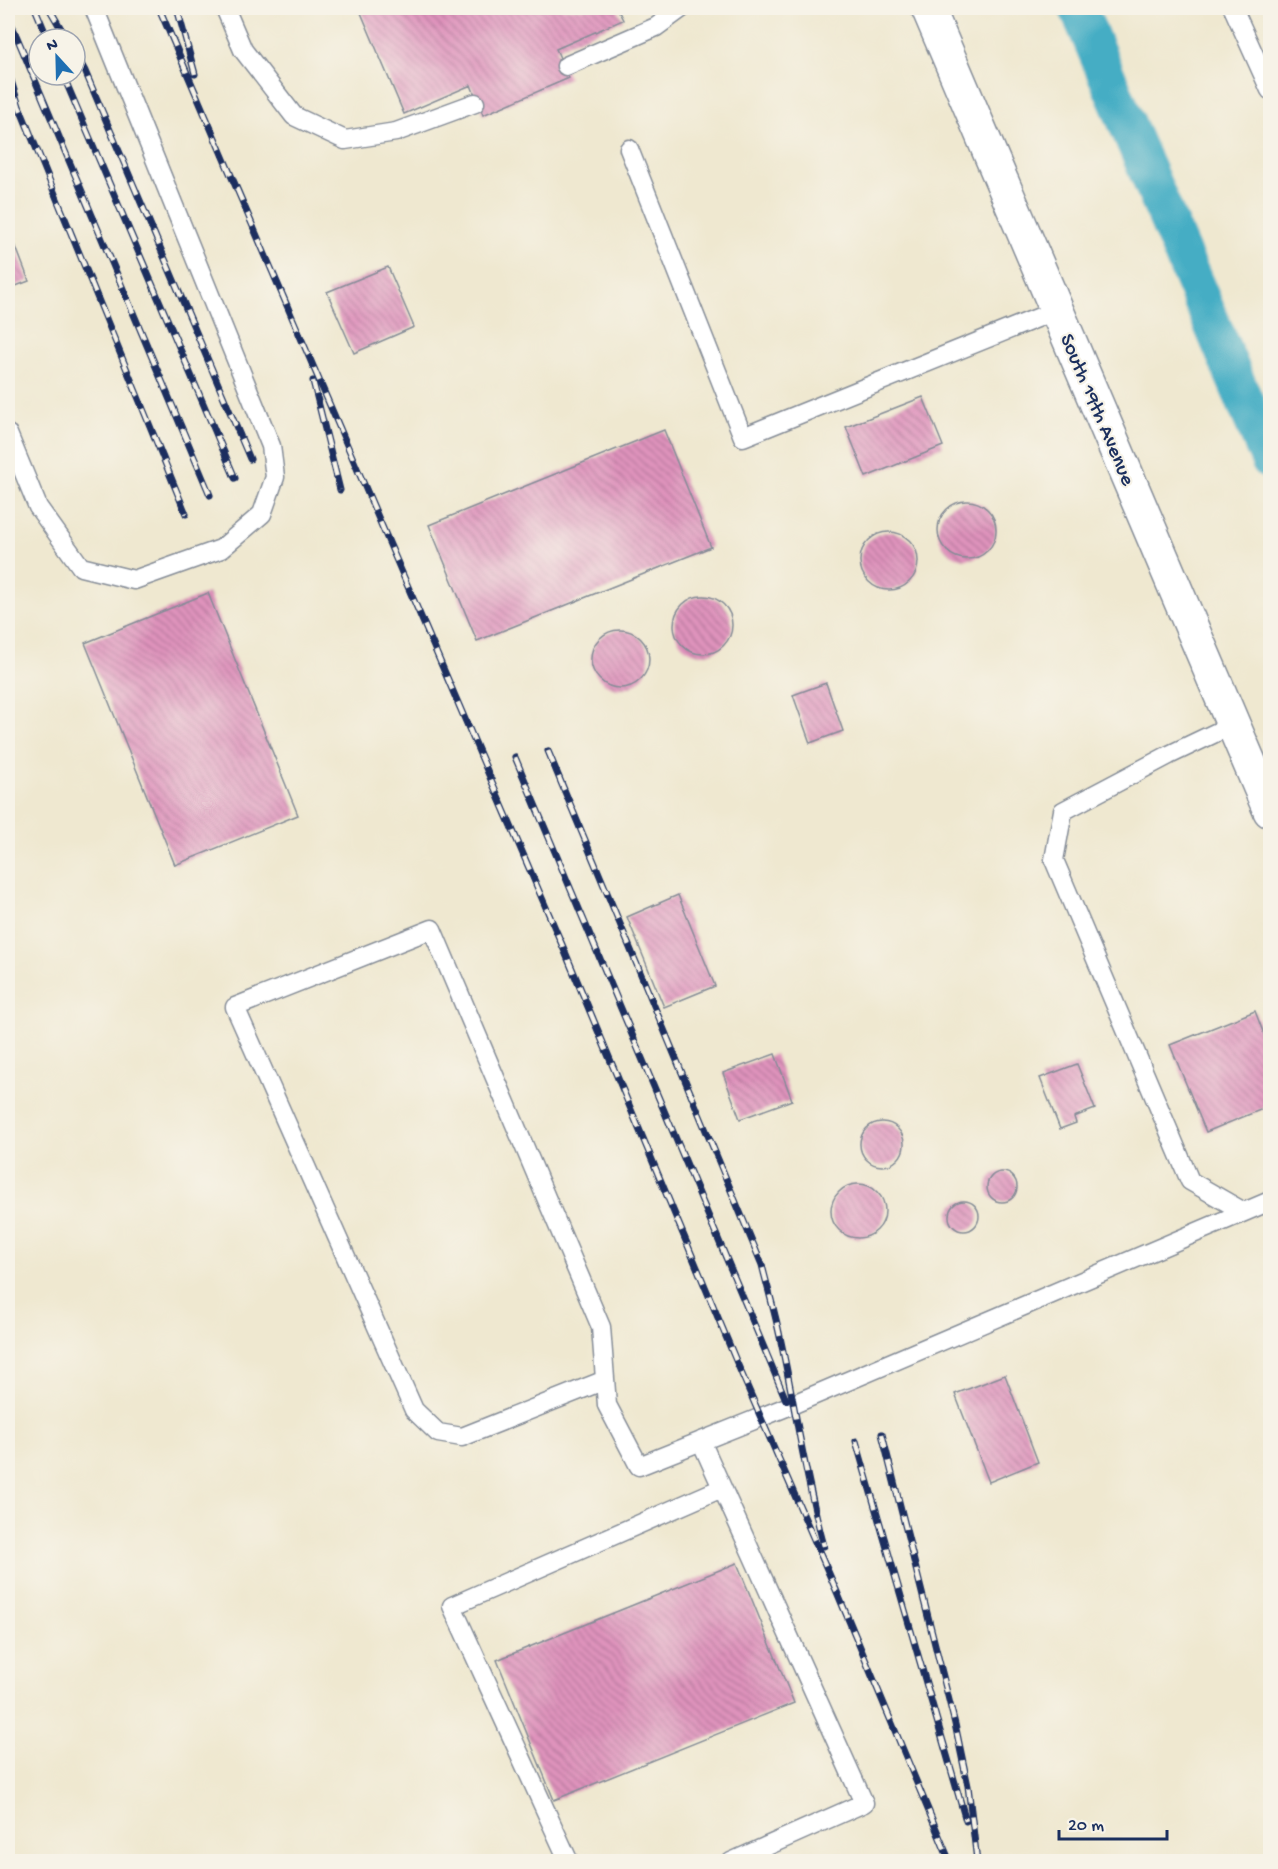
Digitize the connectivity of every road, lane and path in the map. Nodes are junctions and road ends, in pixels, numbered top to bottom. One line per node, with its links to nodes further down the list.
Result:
1 (94, 8): 11 (lane)
2 (225, 8): 8 (lane)
3 (682, 8): 6 (lane)
4 (928, 8): 10 (main road, South 19th Avenue)
5 (1233, 8): 7 (lane)
6 (566, 66)
7 (1270, 90)
8 (475, 103)
9 (629, 149): 10 (lane)
10 (1057, 310): 12 (main road, South 19th Avenue)
11 (8, 434)
12 (1234, 724): 13 (main road, South 19th Avenue); 15 (lane)
13 (1270, 811)
14 (1270, 1201): 15 (lane)
15 (1244, 1212): 17 (lane)
16 (605, 1380): 16 (lane); 17 (lane)
17 (701, 1442): 18 (lane)
18 (722, 1488): 19 (lane); 20 (lane)
19 (569, 1862)
20 (731, 1862)

